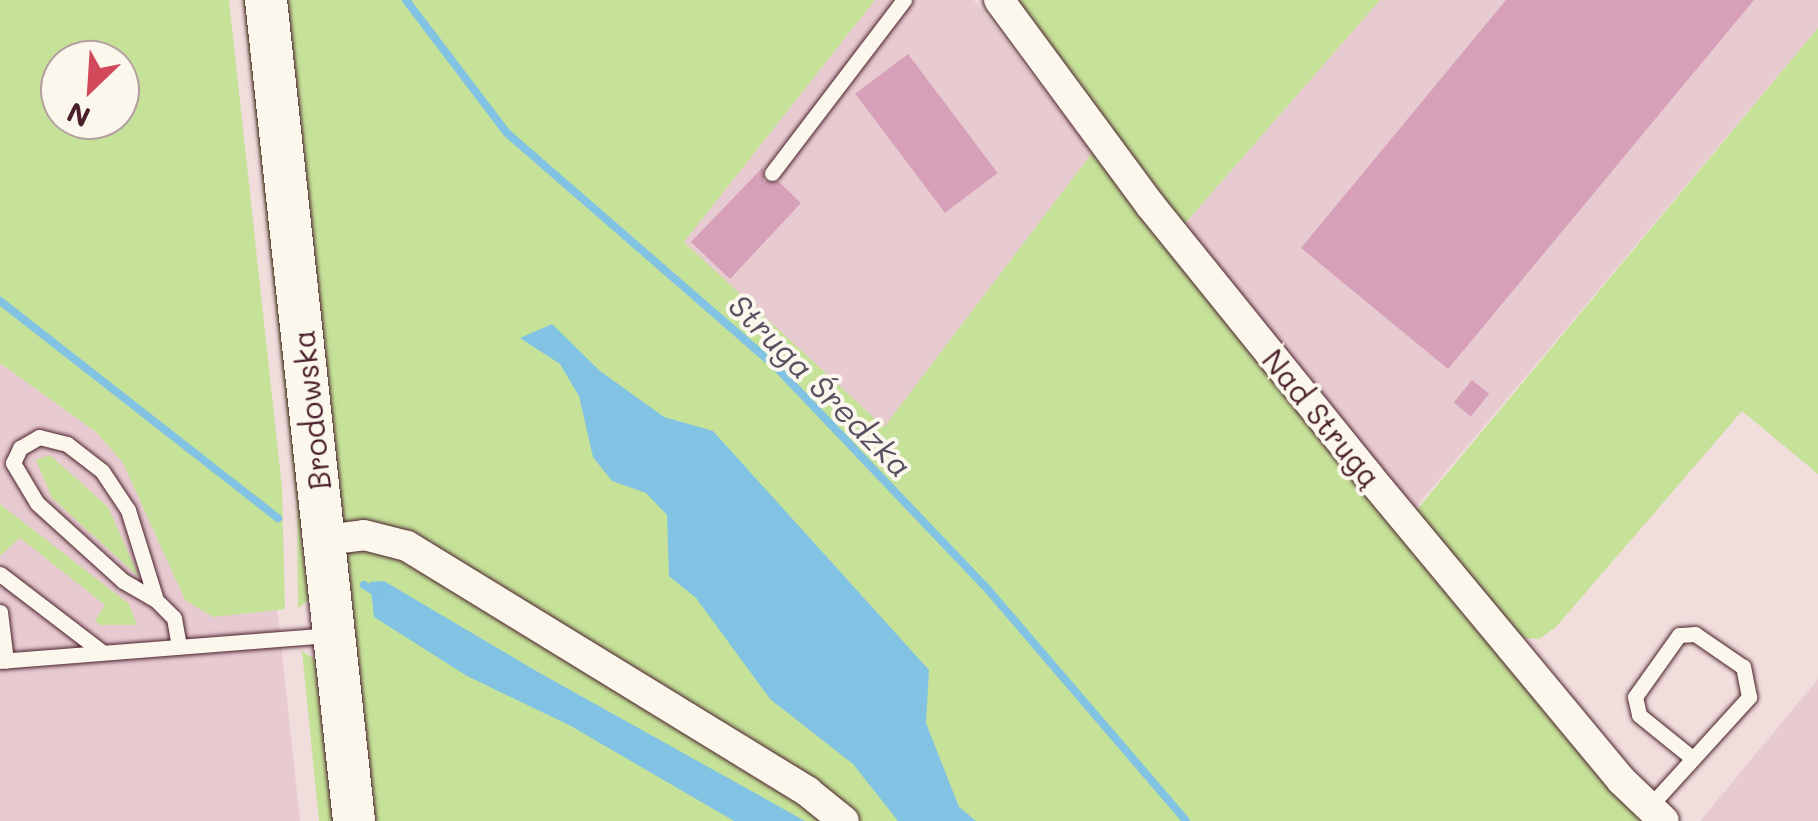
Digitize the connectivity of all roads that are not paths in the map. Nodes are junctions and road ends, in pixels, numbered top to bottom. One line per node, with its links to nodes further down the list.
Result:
1 (266, 0): 5 (street, Brodowska)
2 (904, 0): 4 (lane)
3 (999, 0): 14 (street, Nad Strugą)
4 (772, 174)
5 (325, 534): 9 (street, Brodowska); 16 (street)
6 (0, 574): 11 (lane)
7 (156, 600): 7 (lane); 10 (lane)
8 (0, 612): 12 (lane)
9 (334, 623): 10 (lane); 15 (street, Brodowska)
10 (179, 646): 11 (lane)
11 (102, 652): 12 (lane)
12 (3, 661)
13 (1692, 757): 13 (lane); 14 (lane)
14 (1656, 814)
15 (354, 821)
16 (844, 821)

